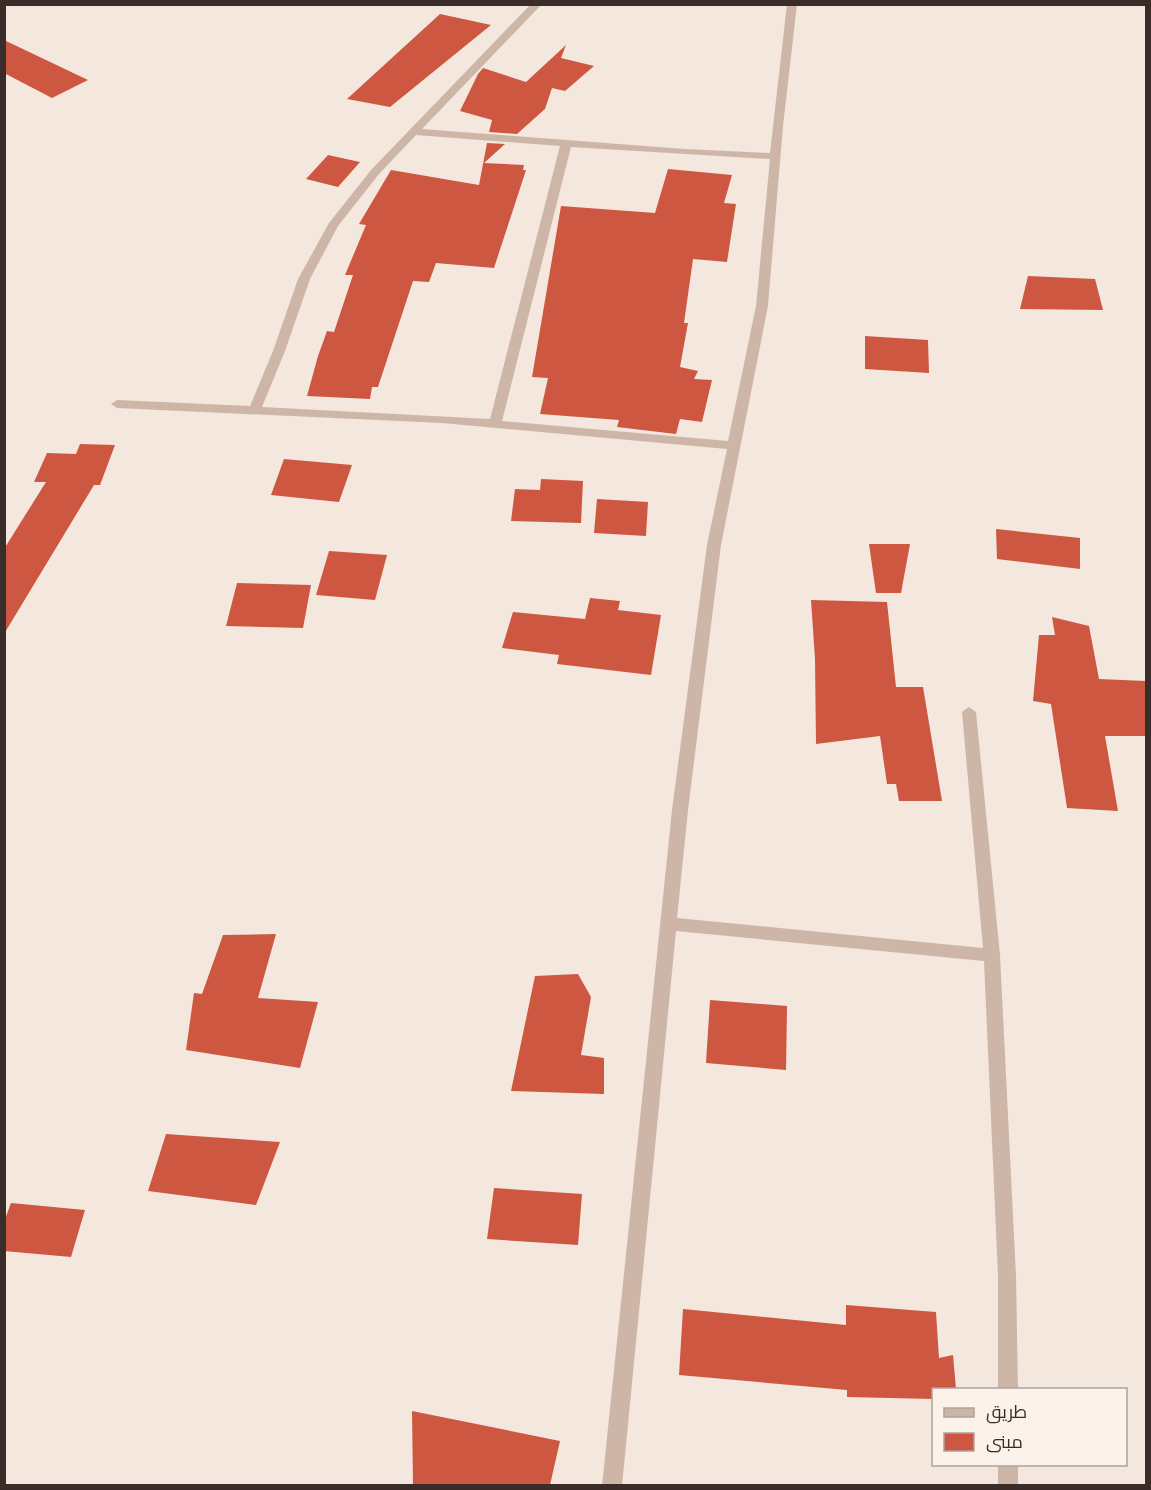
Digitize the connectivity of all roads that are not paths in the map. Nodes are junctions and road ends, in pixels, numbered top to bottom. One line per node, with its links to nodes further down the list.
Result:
1 (537, 4): 3 (street)
2 (792, 4): 5 (street)
3 (415, 132): 4 (street); 7 (street)
4 (566, 144): 5 (street); 8 (street)
5 (775, 156): 9 (street)
6 (117, 404): 7 (street)
7 (255, 409): 8 (street)
8 (495, 423): 9 (street)
9 (734, 446): 11 (street)
10 (969, 712): 12 (street)
11 (669, 924): 12 (street); 15 (street)
12 (992, 955): 13 (street)
13 (1008, 1388)
14 (1008, 1466): 16 (street)
15 (612, 1485)
16 (1008, 1485)

